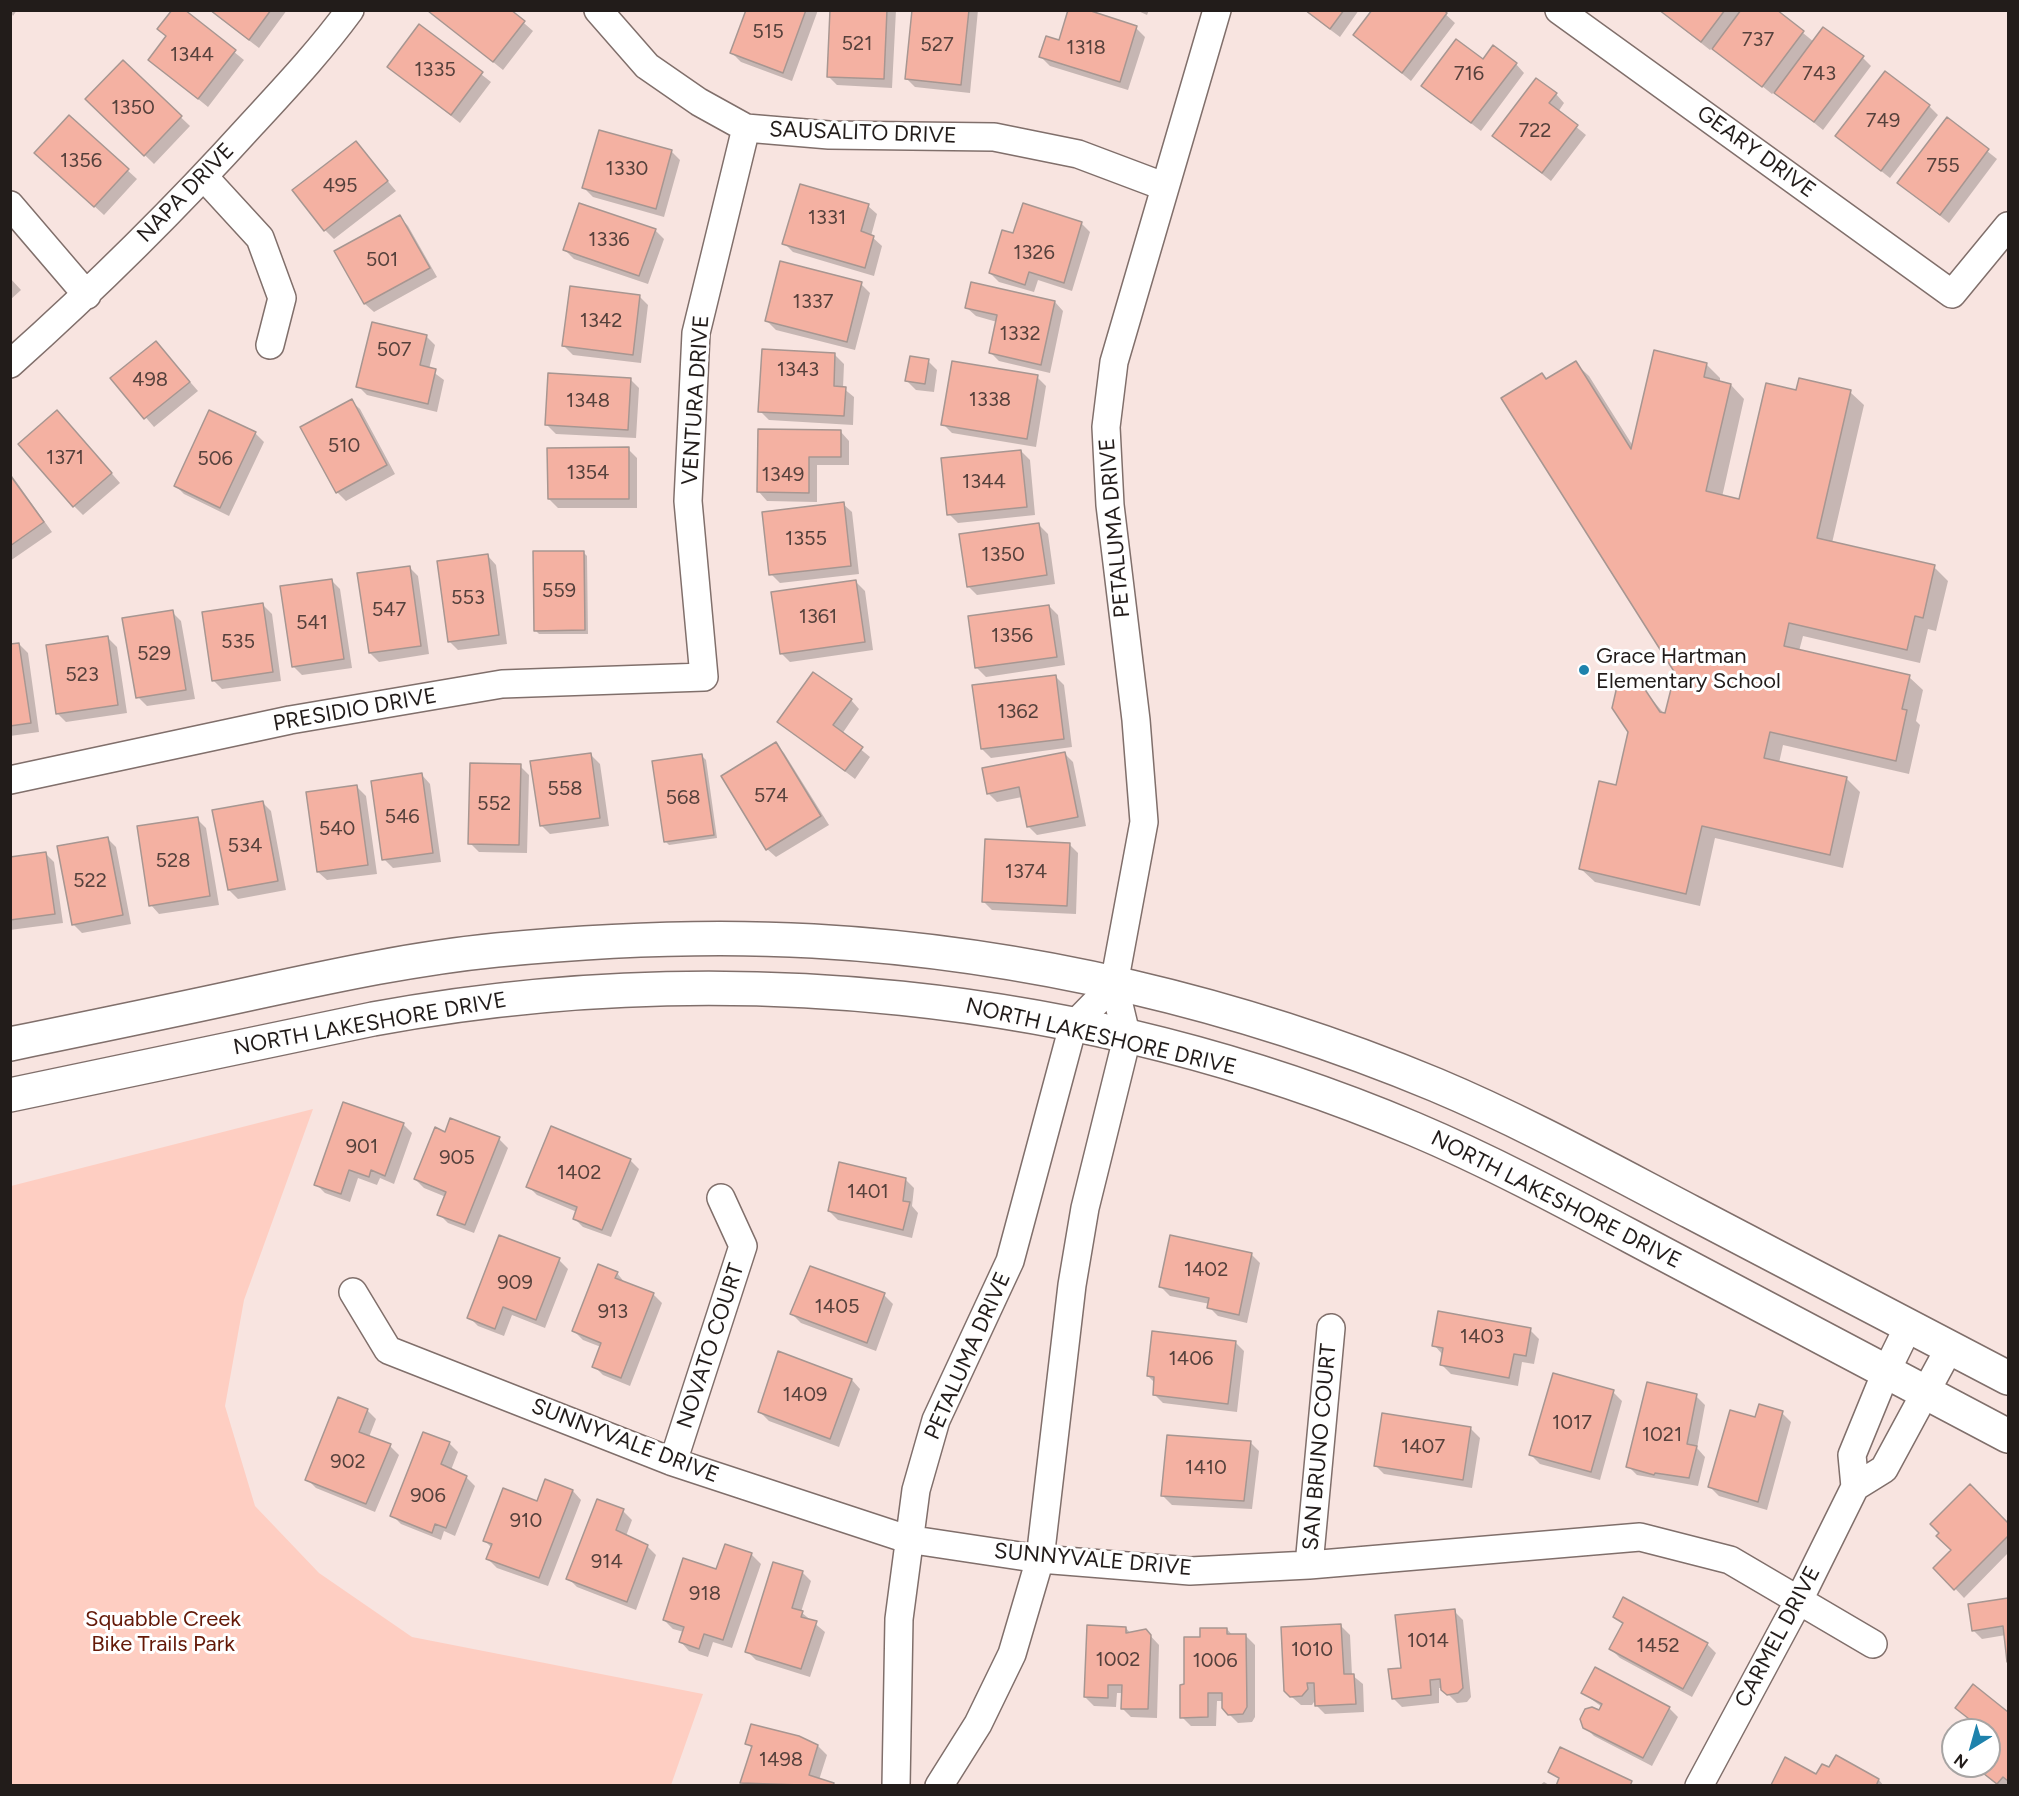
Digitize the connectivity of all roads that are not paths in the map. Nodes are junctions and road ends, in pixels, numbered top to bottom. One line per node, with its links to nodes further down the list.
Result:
1 (350, 10): 6 (street, NAPA DRIVE)
2 (598, 10): 5 (street, SAUSALITO DRIVE)
3 (1217, 10): 7 (street, PETALUMA DRIVE)
4 (1559, 10): 9 (street, GEARY DRIVE)
5 (746, 128): 7 (street, SAUSALITO DRIVE); 13 (street, VENTURA DRIVE)
6 (204, 177): 10 (street, NAPA DRIVE); 11 (street)
7 (1163, 186): 15 (street, PETALUMA DRIVE)
8 (10, 205): 10 (street)
9 (2008, 226)
10 (87, 295): 12 (street, NAPA DRIVE)
11 (270, 345)
12 (10, 364)
13 (704, 677): 14 (street, PRESIDIO DRIVE)
14 (10, 780)
15 (1114, 984): 16 (street, PETALUMA DRIVE); 17 (street, PETALUMA DRIVE); 18 (main road); 22 (main road)
16 (1073, 1026): 17 (main road, NORTH LAKESHORE DRIVE); 19 (main road, NORTH LAKESHORE DRIVE); 31 (street, PETALUMA DRIVE)
17 (1127, 1038): 25 (main road, NORTH LAKESHORE DRIVE); 32 (street, PETALUMA DRIVE)
18 (10, 1044)
19 (10, 1095)
20 (721, 1198): 29 (street, NOVATO COURT)
21 (353, 1292): 29 (street, SUNNYVALE DRIVE)
22 (1909, 1325): 24 (main road); 25 (street)
23 (1331, 1328): 33 (street, SAN BRUNO COURT)
24 (1950, 1347): 26 (main road); 27 (street)
25 (1886, 1372): 27 (main road, NORTH LAKESHORE DRIVE); 30 (street)
26 (2008, 1378)
27 (1925, 1393): 28 (main road, NORTH LAKESHORE DRIVE); 30 (street)
28 (2008, 1436)
29 (673, 1462): 31 (street, SUNNYVALE DRIVE)
30 (1855, 1486): 34 (street, CARMEL DRIVE)
31 (907, 1539): 32 (street, SUNNYVALE DRIVE); 36 (street, PETALUMA DRIVE)
32 (1040, 1559): 33 (street, SUNNYVALE DRIVE); 37 (street, PETALUMA DRIVE)
33 (1309, 1565): 34 (street, SUNNYVALE DRIVE)
34 (1799, 1600): 35 (street, SUNNYVALE DRIVE); 38 (street, CARMEL DRIVE)
35 (1874, 1644)
36 (896, 1785)
37 (939, 1785)
38 (1699, 1785)

